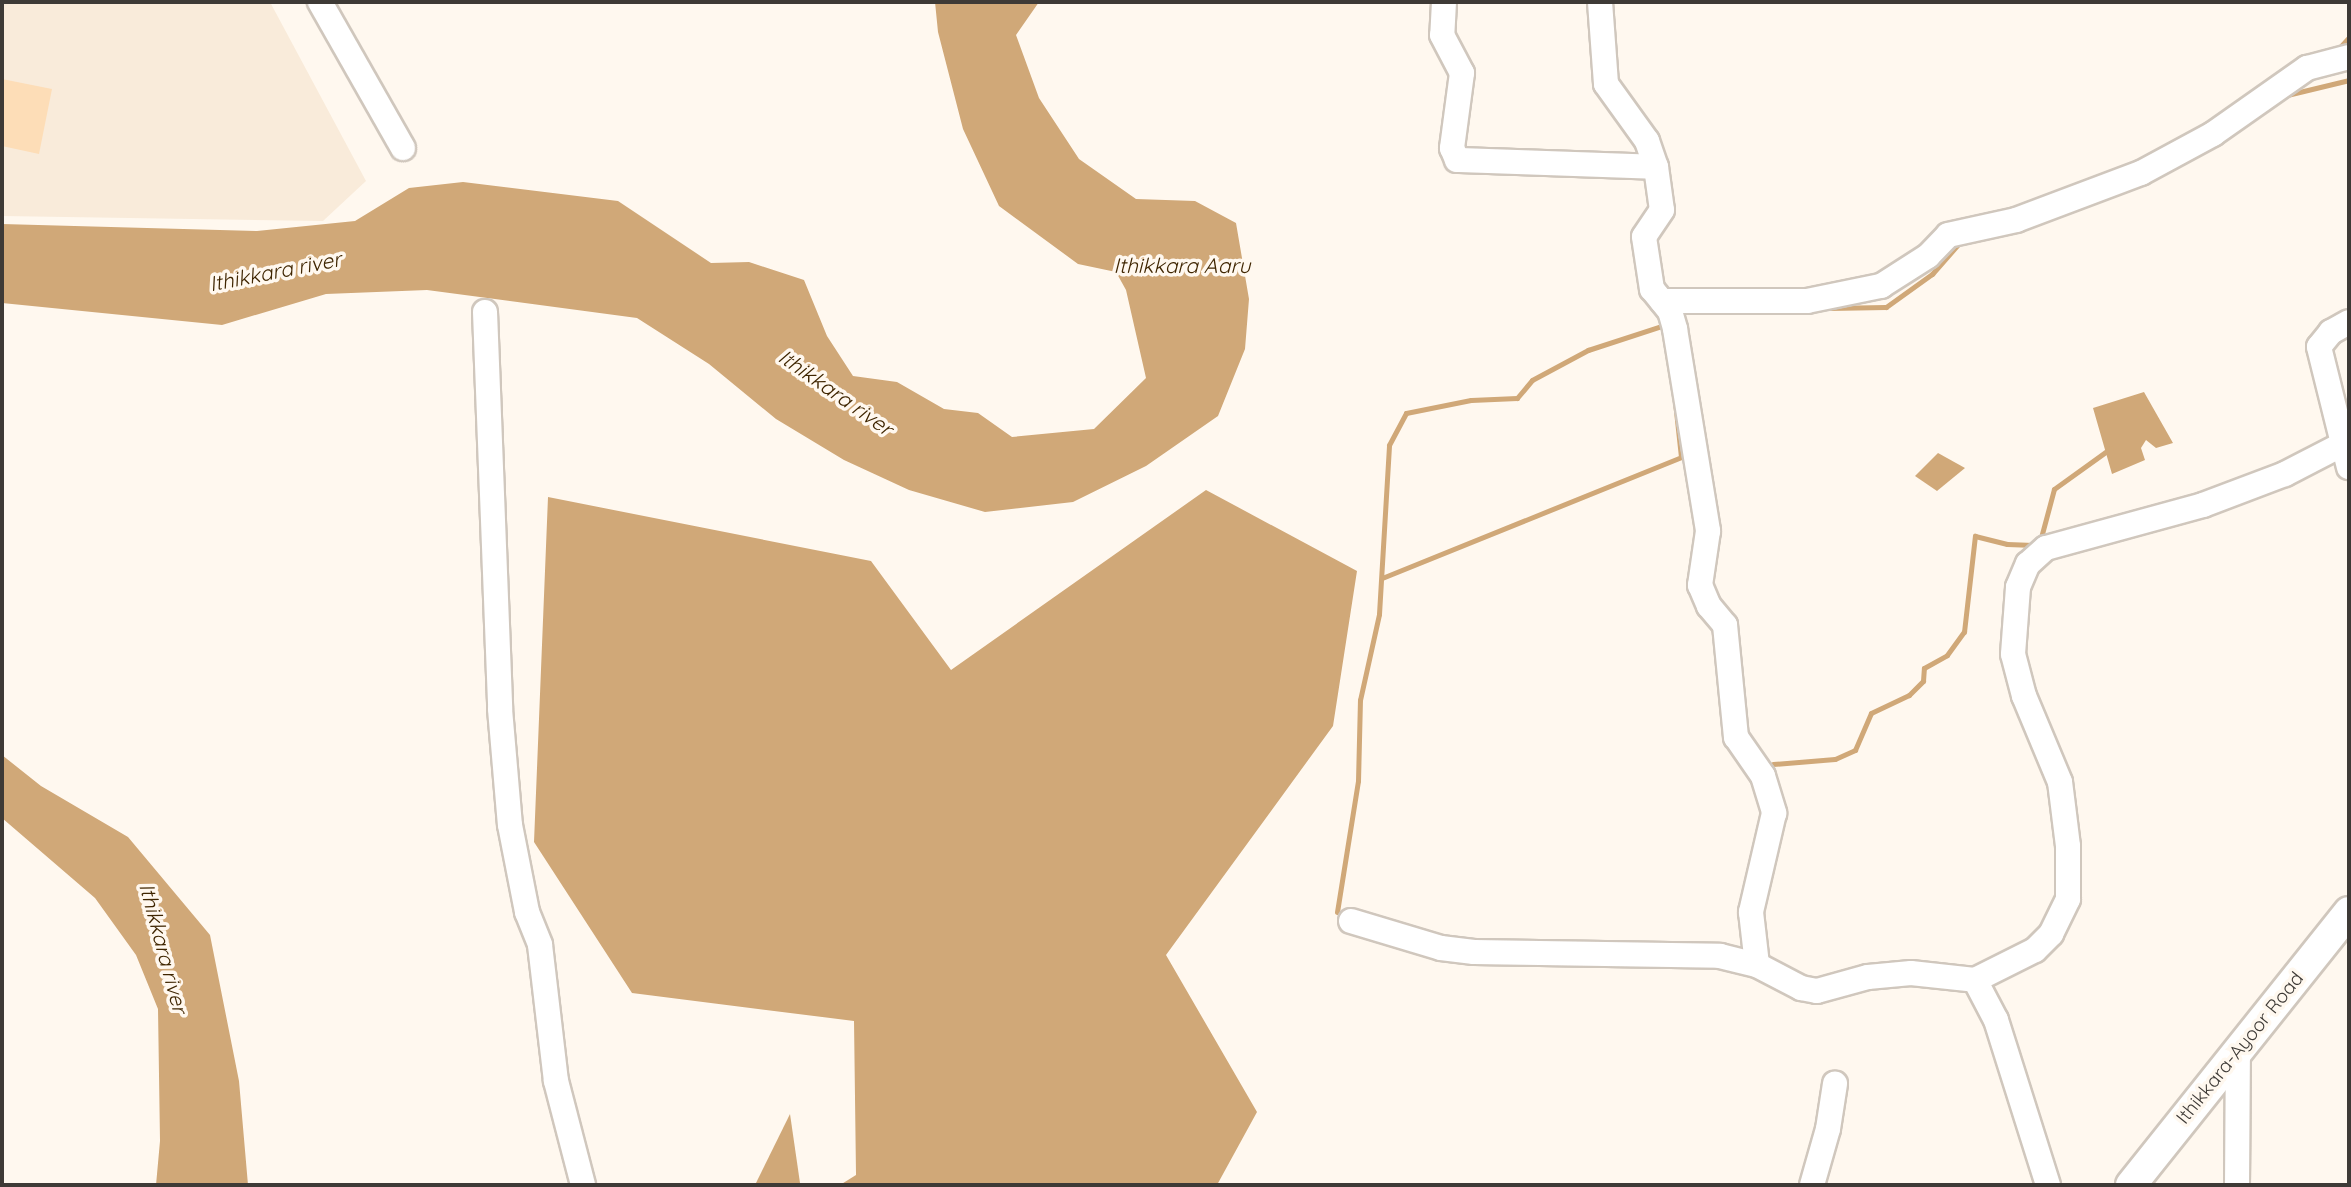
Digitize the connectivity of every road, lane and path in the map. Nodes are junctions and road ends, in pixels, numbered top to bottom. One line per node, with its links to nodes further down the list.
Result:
1 (320, 2): 5 (street)
2 (1444, 2): 6 (street)
3 (1600, 2): 6 (street)
4 (2349, 57): 7 (street)
5 (403, 148)
6 (1656, 167): 7 (street)
7 (1662, 302): 13 (street)
8 (485, 312): 17 (street)
9 (2349, 323): 10 (street)
10 (2346, 456): 14 (street)
11 (2349, 912): 15 (main road, Ithikkara-Ayoor Road)
12 (1351, 922): 13 (street)
13 (1757, 965): 14 (street)
14 (1975, 981): 19 (street)
15 (2238, 1051): 20 (main road, Ithikkara-Ayoor Road); 21 (street)
16 (1835, 1084): 18 (street)
17 (583, 1185)
18 (1812, 1185)
19 (2048, 1185)
20 (2131, 1185)
21 (2237, 1185)

